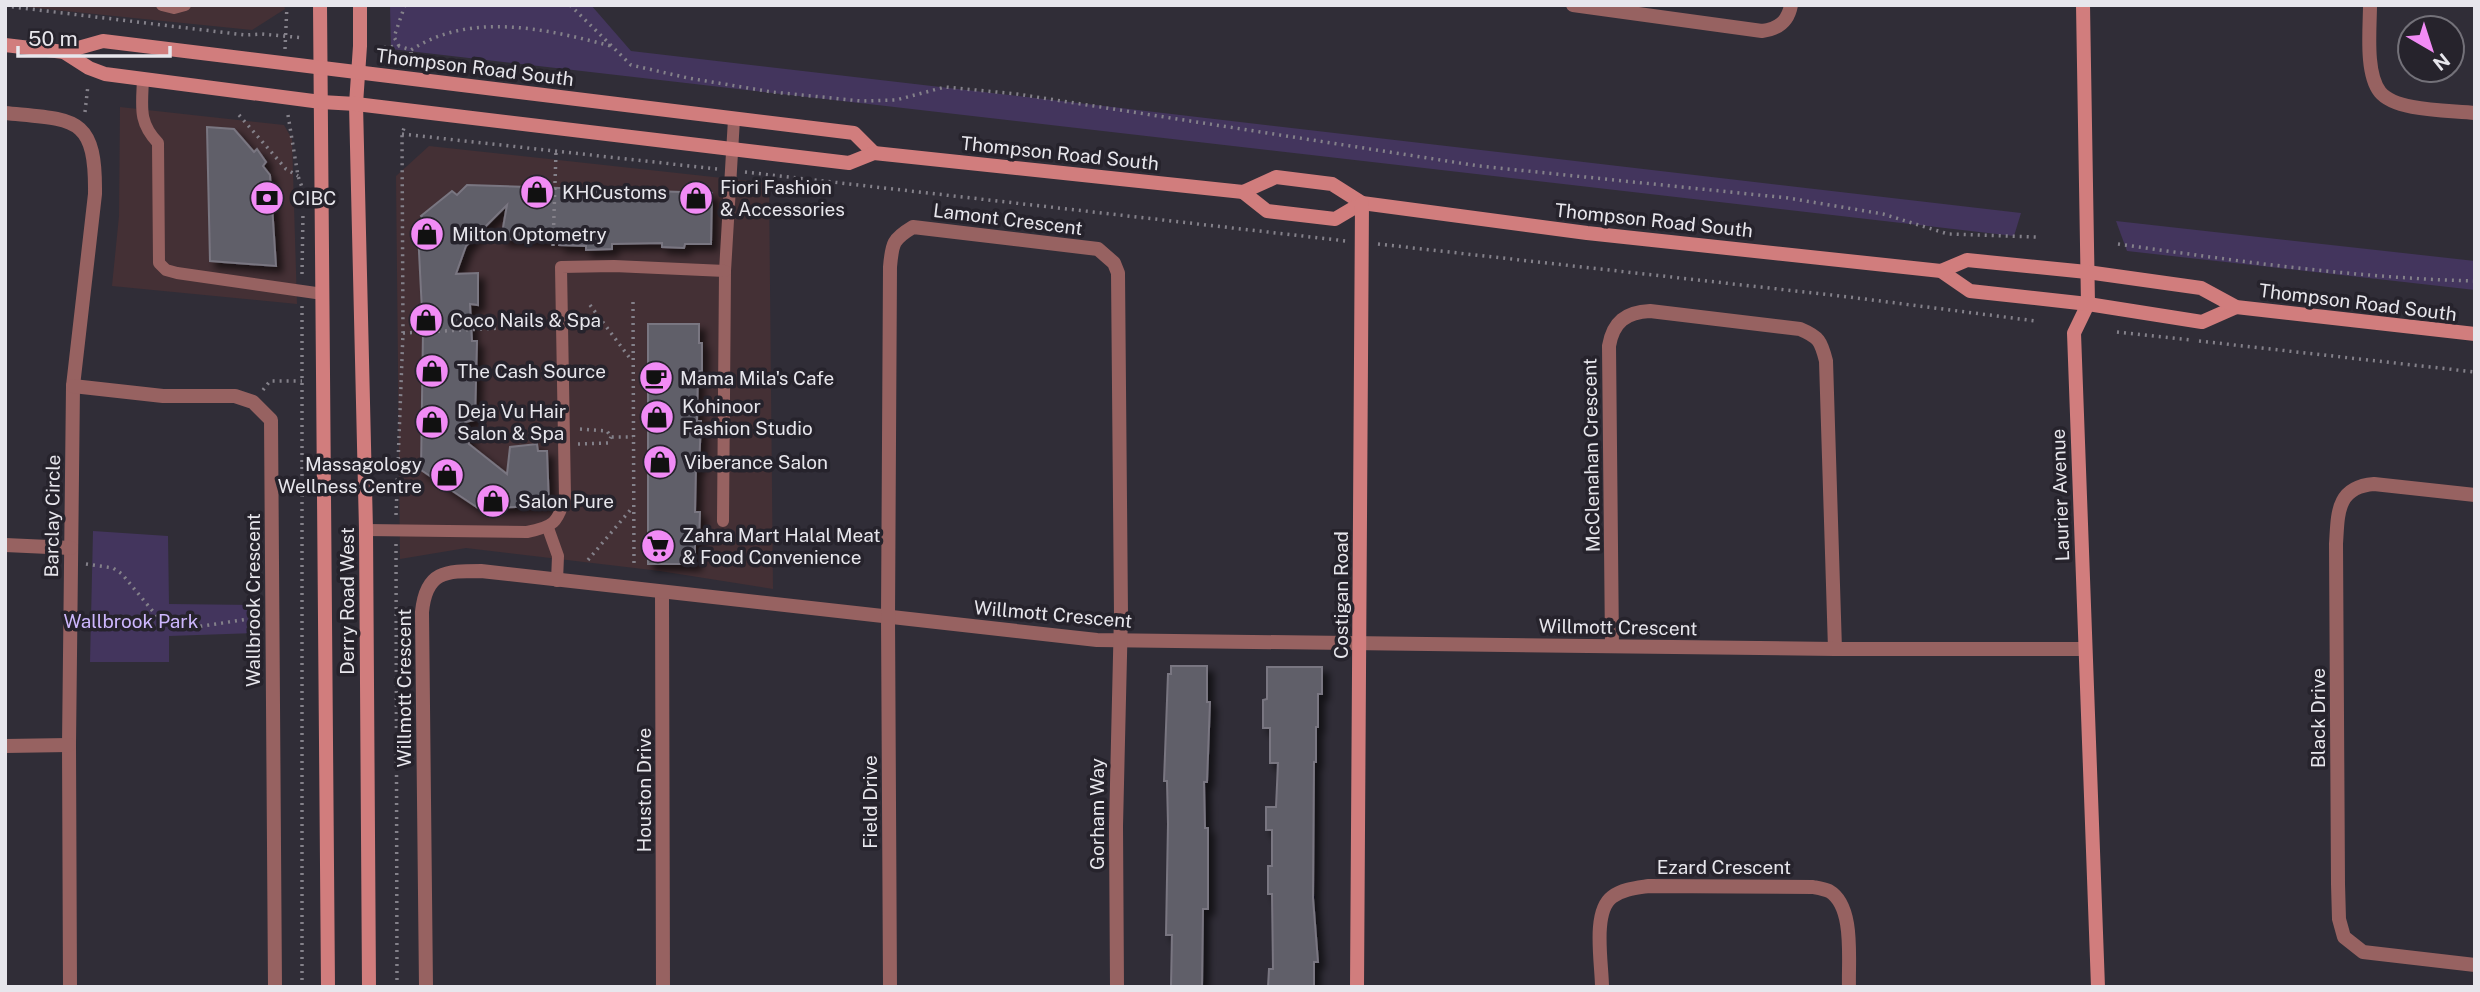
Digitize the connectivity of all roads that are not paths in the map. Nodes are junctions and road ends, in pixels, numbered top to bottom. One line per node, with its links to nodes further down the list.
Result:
1 (162, 5): 2 (lane)
2 (185, 5)
3 (320, 5): 11 (main road, Derry Road West)
4 (360, 5): 12 (main road, Derry Road West)
5 (1573, 5): 6 (street)
6 (1791, 5)
7 (2083, 5): 25 (main road, Laurier Avenue)
8 (2370, 5): 17 (street)
9 (5, 45): 10 (main road, Thompson Road South)
10 (64, 52): 11 (main road, Thompson Road South); 13 (main road, Thompson Road South)
11 (320, 66): 12 (main road, Thompson Road South); 14 (main road, Derry Road West)
12 (358, 72): 15 (main road, Derry Road West); 18 (main road, Thompson Road South)
13 (143, 79): 14 (main road, Thompson Road South); 26 (lane)
14 (321, 102): 15 (main road, Thompson Road South); 26 (main road, Derry Road West)
15 (356, 104): 19 (main road, Thompson Road South); 34 (main road, Derry Road West)
16 (5, 113): 30 (street, Barclay Circle)
17 (2475, 113)
18 (734, 119): 19 (lane); 20 (main road, Thompson Road South)
19 (733, 149): 20 (main road, Thompson Road South); 23 (lane)
20 (874, 153): 21 (main road, Thompson Road South)
21 (1243, 192): 22 (main road, Thompson Road South); 22 (main road, Thompson Road South)
22 (1362, 203): 24 (main road, Thompson Road South); 41 (main road, Costigan Road)
23 (725, 271): 32 (lane); 33 (lane)
24 (1941, 271): 25 (main road, Thompson Road South); 27 (main road, Thompson Road South)
25 (2087, 272): 27 (main road, Laurier Avenue); 28 (main road, Thompson Road South)
26 (323, 294): 50 (main road, Derry Road West)
27 (2088, 304): 28 (main road, Thompson Road South); 44 (main road, Laurier Avenue)
28 (2236, 307): 29 (main road, Thompson Road South)
29 (2475, 334)
30 (73, 386): 36 (street, Barclay Circle); 49 (street, Wallbrook Crescent)
31 (2475, 495): 47 (street, Black Drive)
32 (723, 521)
33 (548, 528): 34 (lane); 37 (lane)
34 (366, 530): 51 (main road, Derry Road West)
35 (5, 545): 36 (street)
36 (71, 555): 45 (street, Barclay Circle)
37 (557, 581): 38 (street, Willmott Crescent); 52 (street, Willmott Crescent)
38 (662, 593): 39 (street, Willmott Crescent); 53 (street, Houston Drive)
39 (888, 617): 40 (street, Willmott Crescent); 40 (street, Lamont Crescent); 54 (street, Field Drive)
40 (1120, 641): 41 (street, Willmott Crescent); 55 (street, Gorham Way)
41 (1360, 644): 42 (street, Willmott Crescent); 56 (main road, Costigan Road)
42 (1612, 646): 43 (street, Willmott Crescent); 43 (street, McClenahan Crescent)
43 (1835, 649): 44 (street, Willmott Crescent)
44 (2085, 649): 59 (main road, Laurier Avenue)
45 (69, 745): 46 (street); 48 (street, Barclay Circle)
46 (5, 746)
47 (2475, 965)
48 (70, 987)
49 (275, 987)
50 (328, 987)
51 (369, 987)
52 (426, 987)
53 (663, 987)
54 (890, 987)
55 (1116, 987)
56 (1357, 987)
57 (1602, 987): 58 (street, Ezard Crescent)
58 (1850, 987)
59 (2098, 987)

